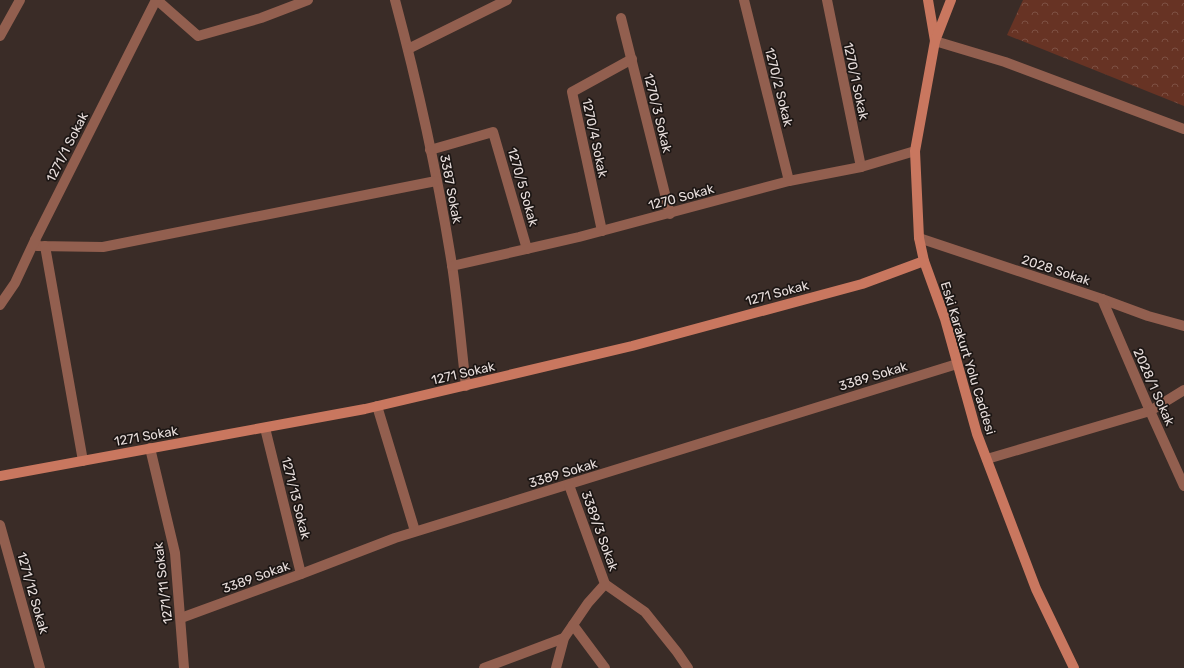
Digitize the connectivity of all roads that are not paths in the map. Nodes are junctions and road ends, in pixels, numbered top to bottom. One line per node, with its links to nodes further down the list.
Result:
1 (20, 0): 11 (street)
2 (156, 0): 3 (street); 24 (street, 1271/1 Sokak)
3 (308, 0)
4 (395, 0): 13 (street, 3387 Sokak)
5 (507, 0): 13 (street)
6 (744, 0): 20 (street, 1270/2 Sokak)
7 (827, 0): 18 (street, 1270/1 Sokak)
8 (928, 0): 12 (street)
9 (951, 0): 12 (street)
10 (621, 18): 14 (street, 1270/3 Sokak)
11 (0, 36)
12 (935, 41): 15 (street); 17 (street, Eski Karakurt Yolu Caddesi)
13 (408, 49): 16 (street, 3387 Sokak)
14 (632, 59): 21 (street, 1270/3 Sokak); 22 (street, 1270/4 Sokak)
15 (1184, 130)
16 (430, 150): 19 (street, 3387 Sokak); 26 (street, 1270/5 Sokak)
17 (915, 151): 18 (street, 1270 Sokak); 23 (street, Eski Karakurt Yolu Caddesi)
18 (861, 167): 20 (street, 1270 Sokak)
19 (436, 181): 25 (street); 28 (street, 3387 Sokak)
20 (790, 181): 21 (street, 1270 Sokak)
21 (670, 214): 22 (street, 1270 Sokak)
22 (602, 231): 26 (street, 1270 Sokak)
23 (919, 238): 27 (street, Eski Karakurt Yolu Caddesi); 29 (street, 2028 Sokak)
24 (35, 240): 25 (street); 30 (street, 1271/1 Sokak)
25 (45, 246): 40 (street)
26 (526, 249): 28 (street, 1270 Sokak)
27 (924, 261): 32 (street, Eski Karakurt Yolu Caddesi); 33 (street, 1271 Sokak)
28 (452, 266): 33 (street, 3387 Sokak)
29 (1102, 299): 31 (street, 2028 Sokak); 36 (street, 2028/1 Sokak)
30 (0, 305)
31 (1184, 326)
32 (957, 364): 39 (street, Eski Karakurt Yolu Caddesi); 42 (street, 3389 Sokak)
33 (466, 386): 35 (street, 1271 Sokak)
34 (1184, 390): 36 (street)
35 (377, 406): 37 (street, 1271 Sokak); 45 (street)
36 (1150, 411): 39 (street); 43 (street, 2028/1 Sokak)
37 (265, 428): 38 (street, 1271 Sokak); 46 (street, 1271/13 Sokak)
38 (150, 448): 40 (street, 1271 Sokak); 48 (street, 1271/11 Sokak)
39 (987, 459): 57 (street, Eski Karakurt Yolu Caddesi)
40 (83, 460): 41 (street, 1271 Sokak)
41 (0, 476)
42 (569, 485): 45 (street, 3389 Sokak); 47 (street, 3389/3 Sokak)
43 (1184, 486)
44 (0, 525): 51 (street, 1271/12 Sokak)
45 (415, 531): 46 (street, 3389 Sokak)
46 (301, 574): 48 (street, 3389 Sokak)
47 (605, 584): 49 (street, 3389/3 Sokak); 56 (street)
48 (181, 618): 52 (street, 1271/11 Sokak)
49 (573, 625): 50 (street, 3389/3 Sokak); 55 (street)
50 (564, 638): 53 (street); 54 (street, 3389/3 Sokak)
51 (40, 668)
52 (184, 668)
53 (484, 668)
54 (556, 668)
55 (605, 668)
56 (688, 668)
57 (1074, 668)

